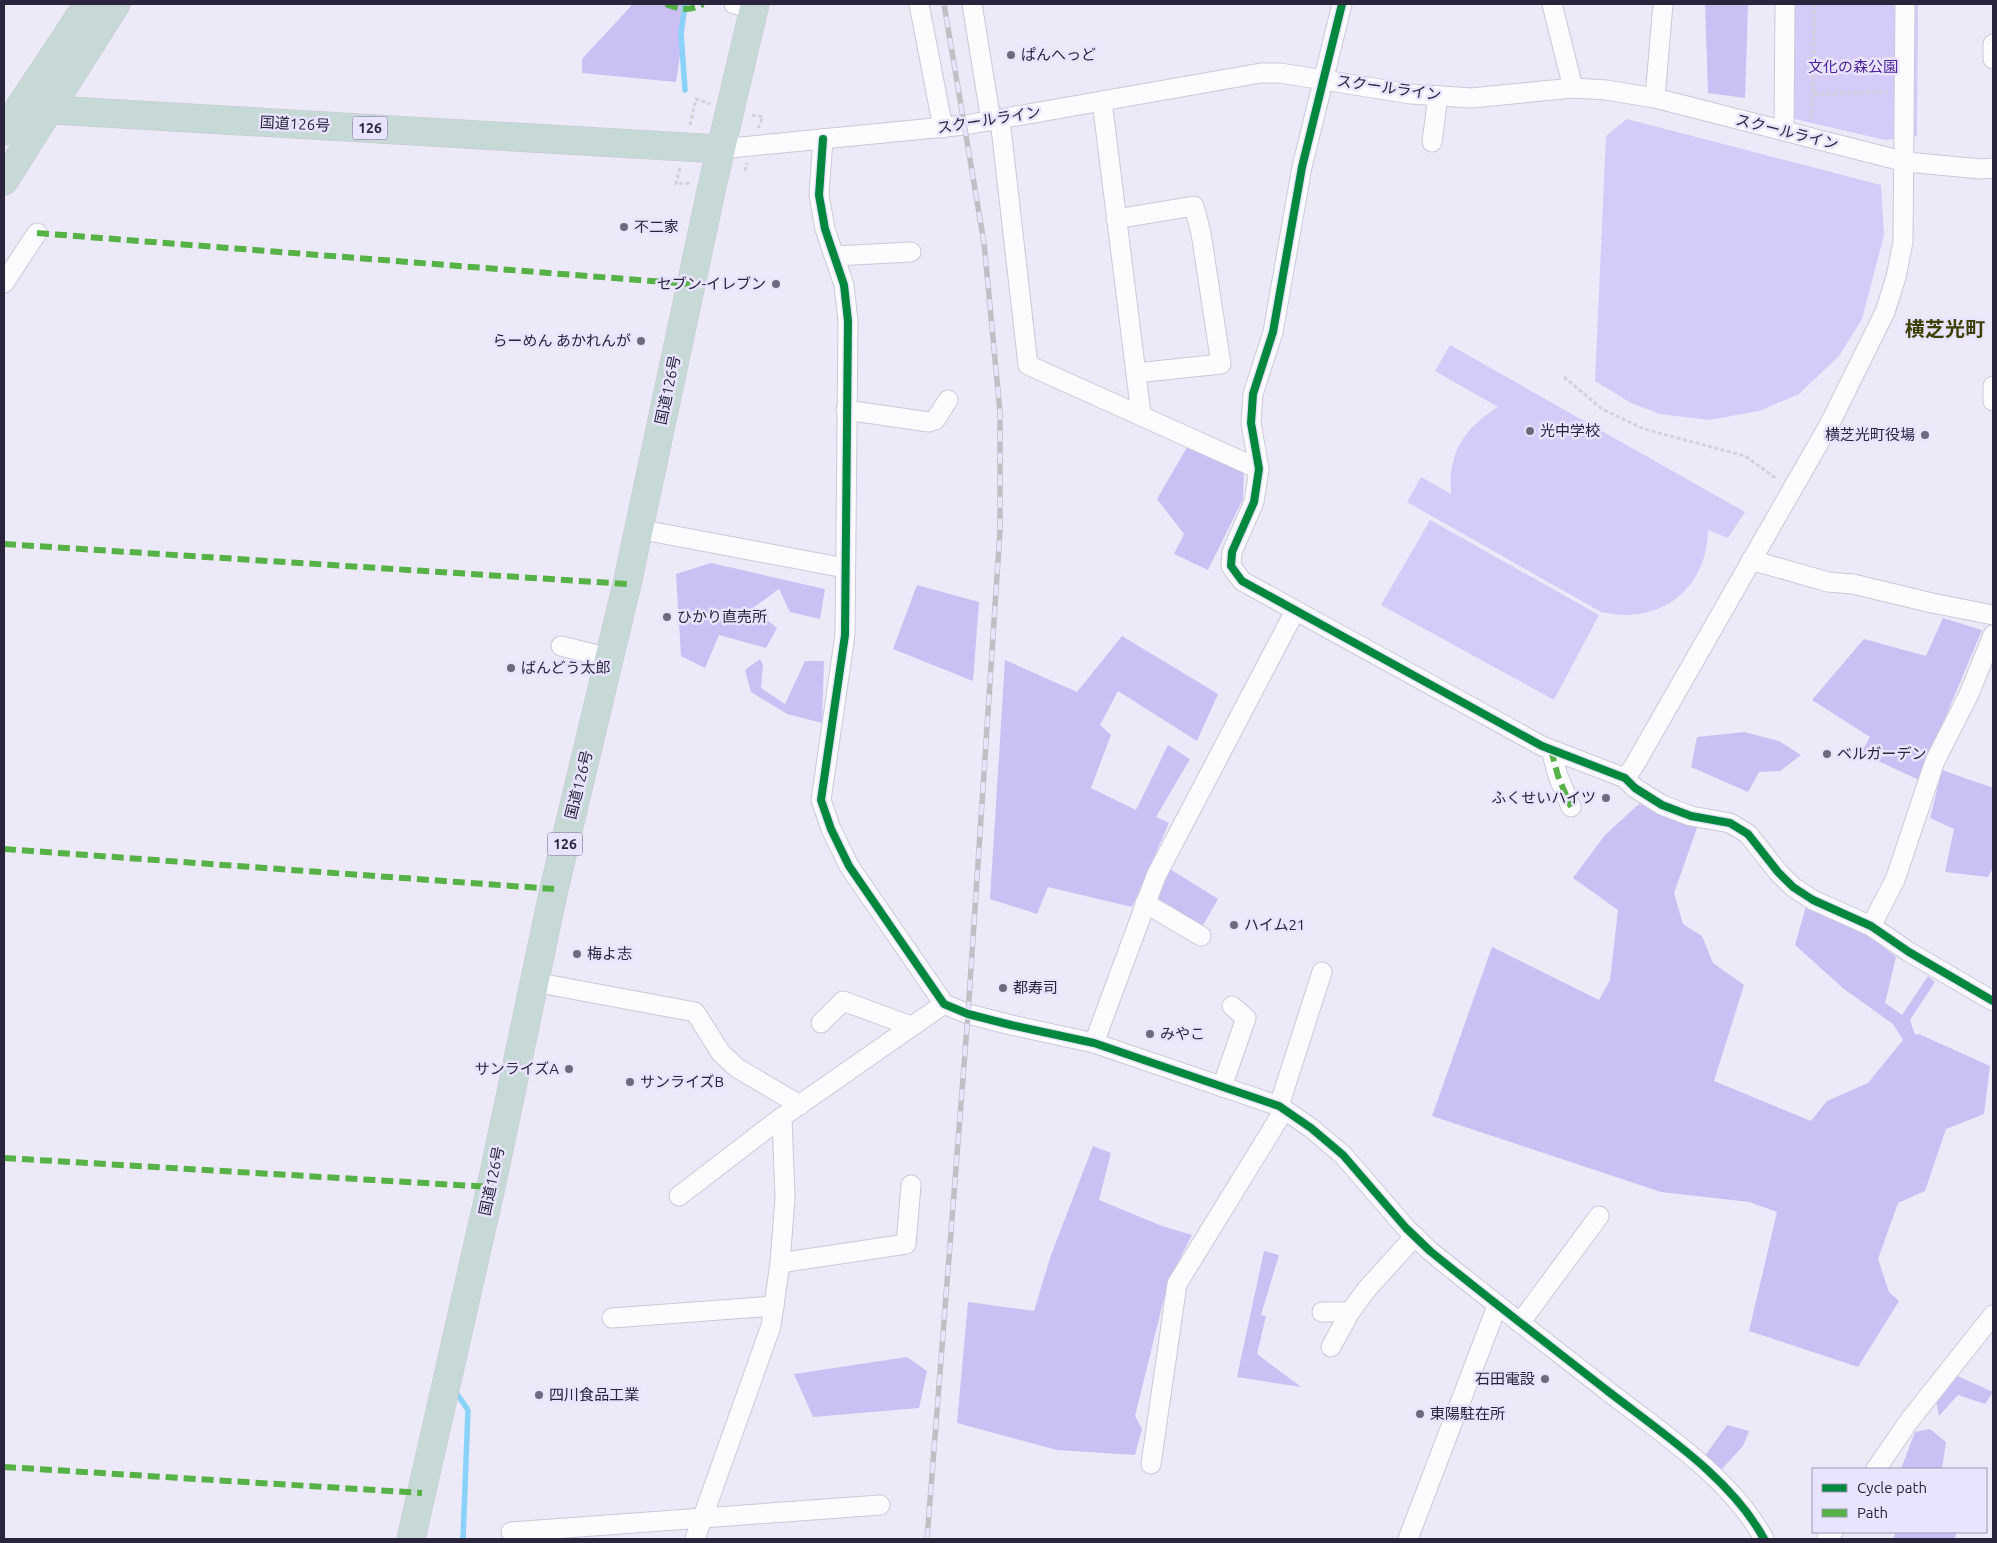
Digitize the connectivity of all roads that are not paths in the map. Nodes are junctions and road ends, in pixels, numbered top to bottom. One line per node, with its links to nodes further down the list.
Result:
1 (88, 4): 18 (highway)
2 (116, 4): 19 (highway)
3 (919, 4): 21 (street)
4 (972, 4): 20 (street)
5 (1342, 4): 13 (street)
6 (1552, 4): 14 (street)
7 (1662, 4): 16 (street)
8 (1785, 4): 23 (street)
9 (1905, 4): 27 (street)
10 (748, 6): 26 (highway, 国道126号 / 126)
11 (1993, 44): 12 (street)
12 (1993, 59)
13 (1324, 80): 15 (street, スクールライン); 17 (street, スクールライン); 41 (street)
14 (1573, 88): 15 (street, スクールライン); 16 (street, スクールライン)
15 (1438, 96): 25 (street)
16 (1655, 98): 23 (street, スクールライン)
17 (1102, 101): 20 (street, スクールライン); 30 (street)
18 (11, 107): 19 (highway, 国道126号 / 126); 22 (highway)
19 (49, 110): 26 (highway, 国道126号 / 126); 29 (highway)
20 (995, 120): 21 (street, スクールライン); 40 (street)
21 (943, 128): 24 (street, スクールライン)
22 (4, 131)
23 (1784, 131): 27 (street, スクールライン)
24 (823, 139): 26 (street, スクールライン); 33 (street)
25 (1432, 142)
26 (720, 148): 42 (highway, 国道126号 / 126)
27 (1906, 162): 28 (street, スクールライン); 43 (street)
28 (1993, 168)
29 (4, 181)
30 (1116, 219): 35 (street); 35 (street)
31 (37, 233): 34 (street)
32 (912, 252): 33 (street)
33 (834, 256): 39 (street)
34 (4, 283)
35 (1136, 373): 40 (street)
36 (1993, 386): 38 (street)
37 (948, 400): 39 (street)
38 (1993, 401)
39 (846, 410): 44 (street)
40 (1141, 414): 41 (street)
41 (1258, 468): 45 (street)
42 (638, 529): 44 (street); 49 (highway, 国道126号 / 126)
43 (1751, 560): 46 (street); 51 (street)
44 (845, 568): 59 (street)
45 (1295, 611): 50 (street); 53 (street)
46 (1993, 615)
47 (1993, 635): 54 (street)
48 (561, 646): 49 (street)
49 (610, 658): 57 (highway, 国道126号 / 126)
50 (1552, 750): 51 (street); 52 (street)
51 (1625, 778): 54 (street)
52 (1571, 807)
53 (1145, 902): 55 (street); 63 (street)
54 (1871, 926): 58 (street)
55 (1201, 936)
56 (1322, 972): 66 (street)
57 (534, 982): 65 (street); 86 (highway, 国道126号 / 126)
58 (1993, 1001)
59 (944, 1004): 62 (street); 63 (street)
60 (1232, 1006): 64 (street)
61 (821, 1023): 62 (street)
62 (911, 1026): 65 (street)
63 (1094, 1043): 64 (street)
64 (1222, 1087): 66 (street)
65 (800, 1105): 67 (street)
66 (1281, 1108): 71 (street); 81 (street)
67 (782, 1117): 69 (street); 72 (street)
68 (911, 1185): 72 (street)
69 (679, 1196)
70 (1599, 1216): 79 (street)
71 (1415, 1236): 74 (street); 76 (street)
72 (780, 1263): 73 (street)
73 (774, 1306): 78 (street); 84 (street)
74 (1498, 1306): 79 (street); 88 (street)
75 (1322, 1312): 76 (street)
76 (1350, 1312): 80 (street)
77 (1993, 1316): 82 (street)
78 (612, 1318)
79 (1520, 1323): 89 (street)
80 (1331, 1348)
81 (1151, 1464)
82 (1877, 1468)
83 (880, 1505): 84 (street)
84 (701, 1519): 85 (street); 87 (street)
85 (511, 1532)
86 (411, 1539)
87 (695, 1539)
88 (1408, 1539)
89 (1764, 1539)

